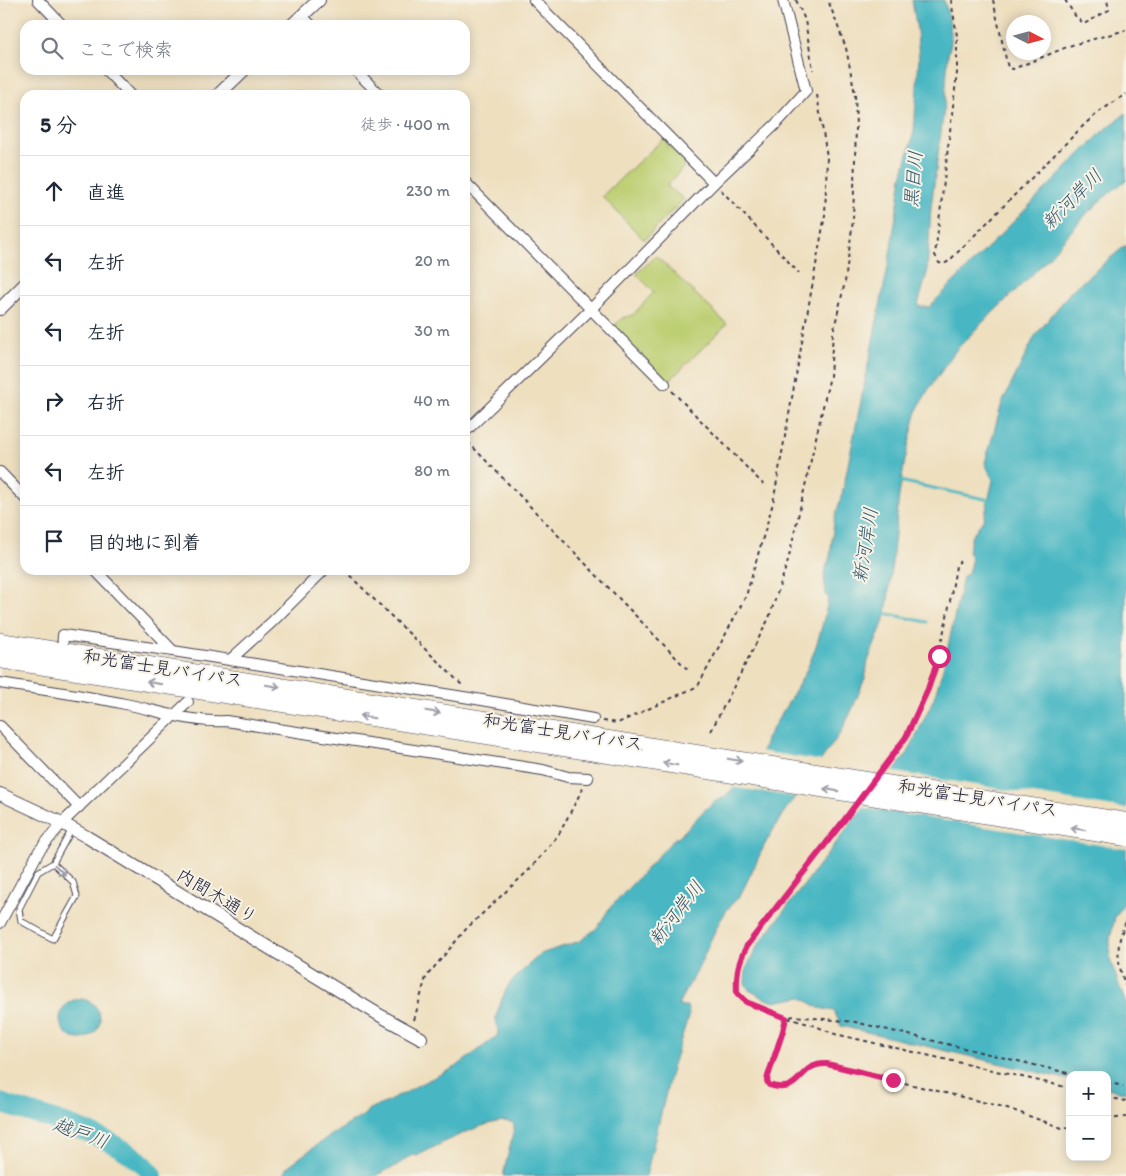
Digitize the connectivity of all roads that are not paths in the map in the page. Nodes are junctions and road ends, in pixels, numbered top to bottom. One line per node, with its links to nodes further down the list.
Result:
1 (38, 0): 6 (street)
2 (318, 0): 5 (street)
3 (534, 0): 15 (street)
4 (784, 0): 15 (street)
5 (302, 16): 7 (street); 8 (street)
6 (57, 20)
7 (298, 20)
8 (306, 20)
9 (111, 75): 12 (street)
10 (239, 75): 13 (street)
11 (360, 75): 14 (street)
12 (125, 90)
13 (223, 90)
14 (375, 90)
15 (714, 183): 19 (street)
16 (470, 187): 19 (street)
17 (20, 289): 18 (street)
18 (0, 309)
19 (590, 310): 20 (street); 21 (street)
20 (665, 384)
21 (470, 427)
22 (0, 472): 23 (street)
23 (20, 493)
24 (100, 575): 27 (street)
25 (319, 575): 30 (street)
26 (0, 642): 28 (highway, 和光富士見バイパス)
27 (173, 651): 28 (street); 30 (street)
28 (62, 652): 39 (highway, 和光富士見バイパス, one-way to 39, bridge)
29 (0, 659): 41 (highway, 和光富士見バイパス, one-way to 29, bridge)
30 (230, 660): 34 (street)
31 (0, 684): 33 (street)
32 (188, 702): 33 (street)
33 (175, 717): 36 (street); 38 (street)
34 (593, 720)
35 (0, 726): 38 (street)
36 (588, 778)
37 (0, 794): 40 (street, 内間木通り)
38 (79, 807): 40 (street)
39 (1126, 822)
40 (67, 826): 42 (lane); 43 (street); 44 (street, 内間木通り)
41 (1126, 836)
42 (54, 863): 42 (lane, one-way to 42)
43 (0, 923)
44 (417, 1035)

